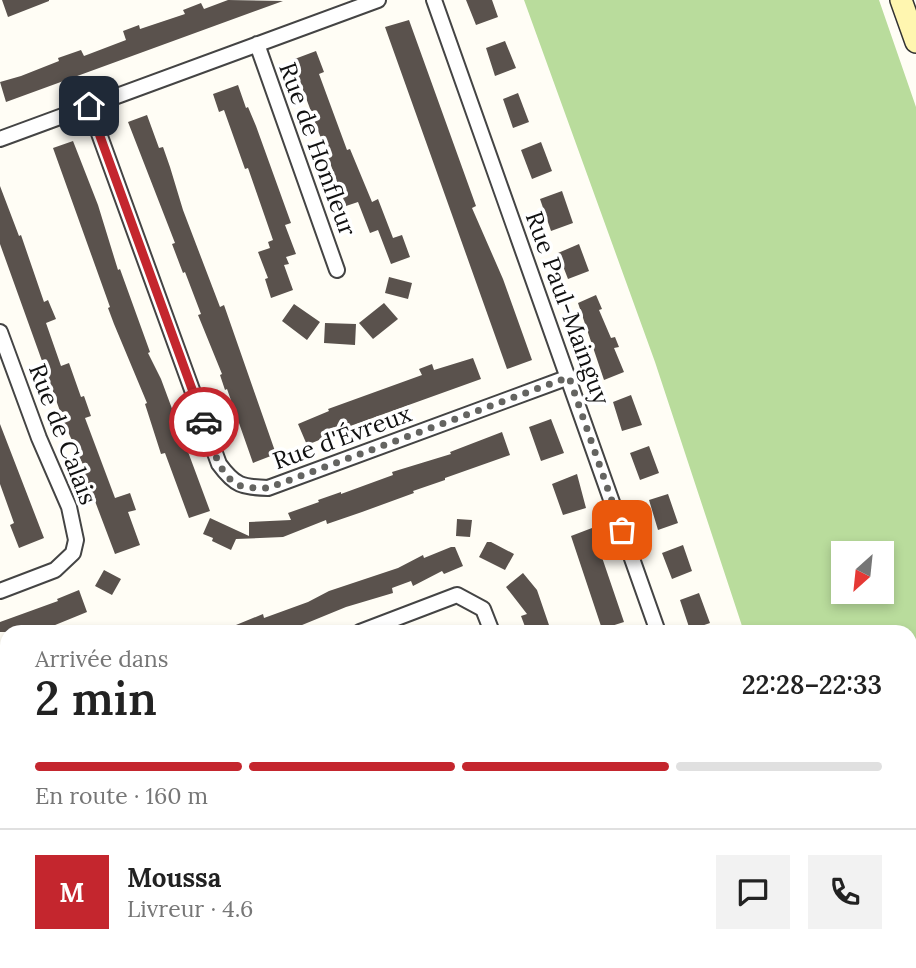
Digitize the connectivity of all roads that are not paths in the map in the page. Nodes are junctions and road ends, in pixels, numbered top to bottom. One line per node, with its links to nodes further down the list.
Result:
1 (377, 0): 5 (street)
2 (434, 0): 10 (street, Rue Paul-Mainguy)
3 (901, 0): 4 (street)
4 (916, 42)
5 (257, 44): 6 (street); 8 (street, Rue de Honfleur)
6 (89, 106): 7 (street); 10 (street, Rue d'Évreux)
7 (0, 139)
8 (337, 270)
9 (0, 332): 11 (street, Rue de Calais)
10 (569, 377): 14 (street, Rue Paul-Mainguy)
11 (0, 591)
12 (378, 625): 13 (street)
13 (489, 625)
14 (656, 625)

